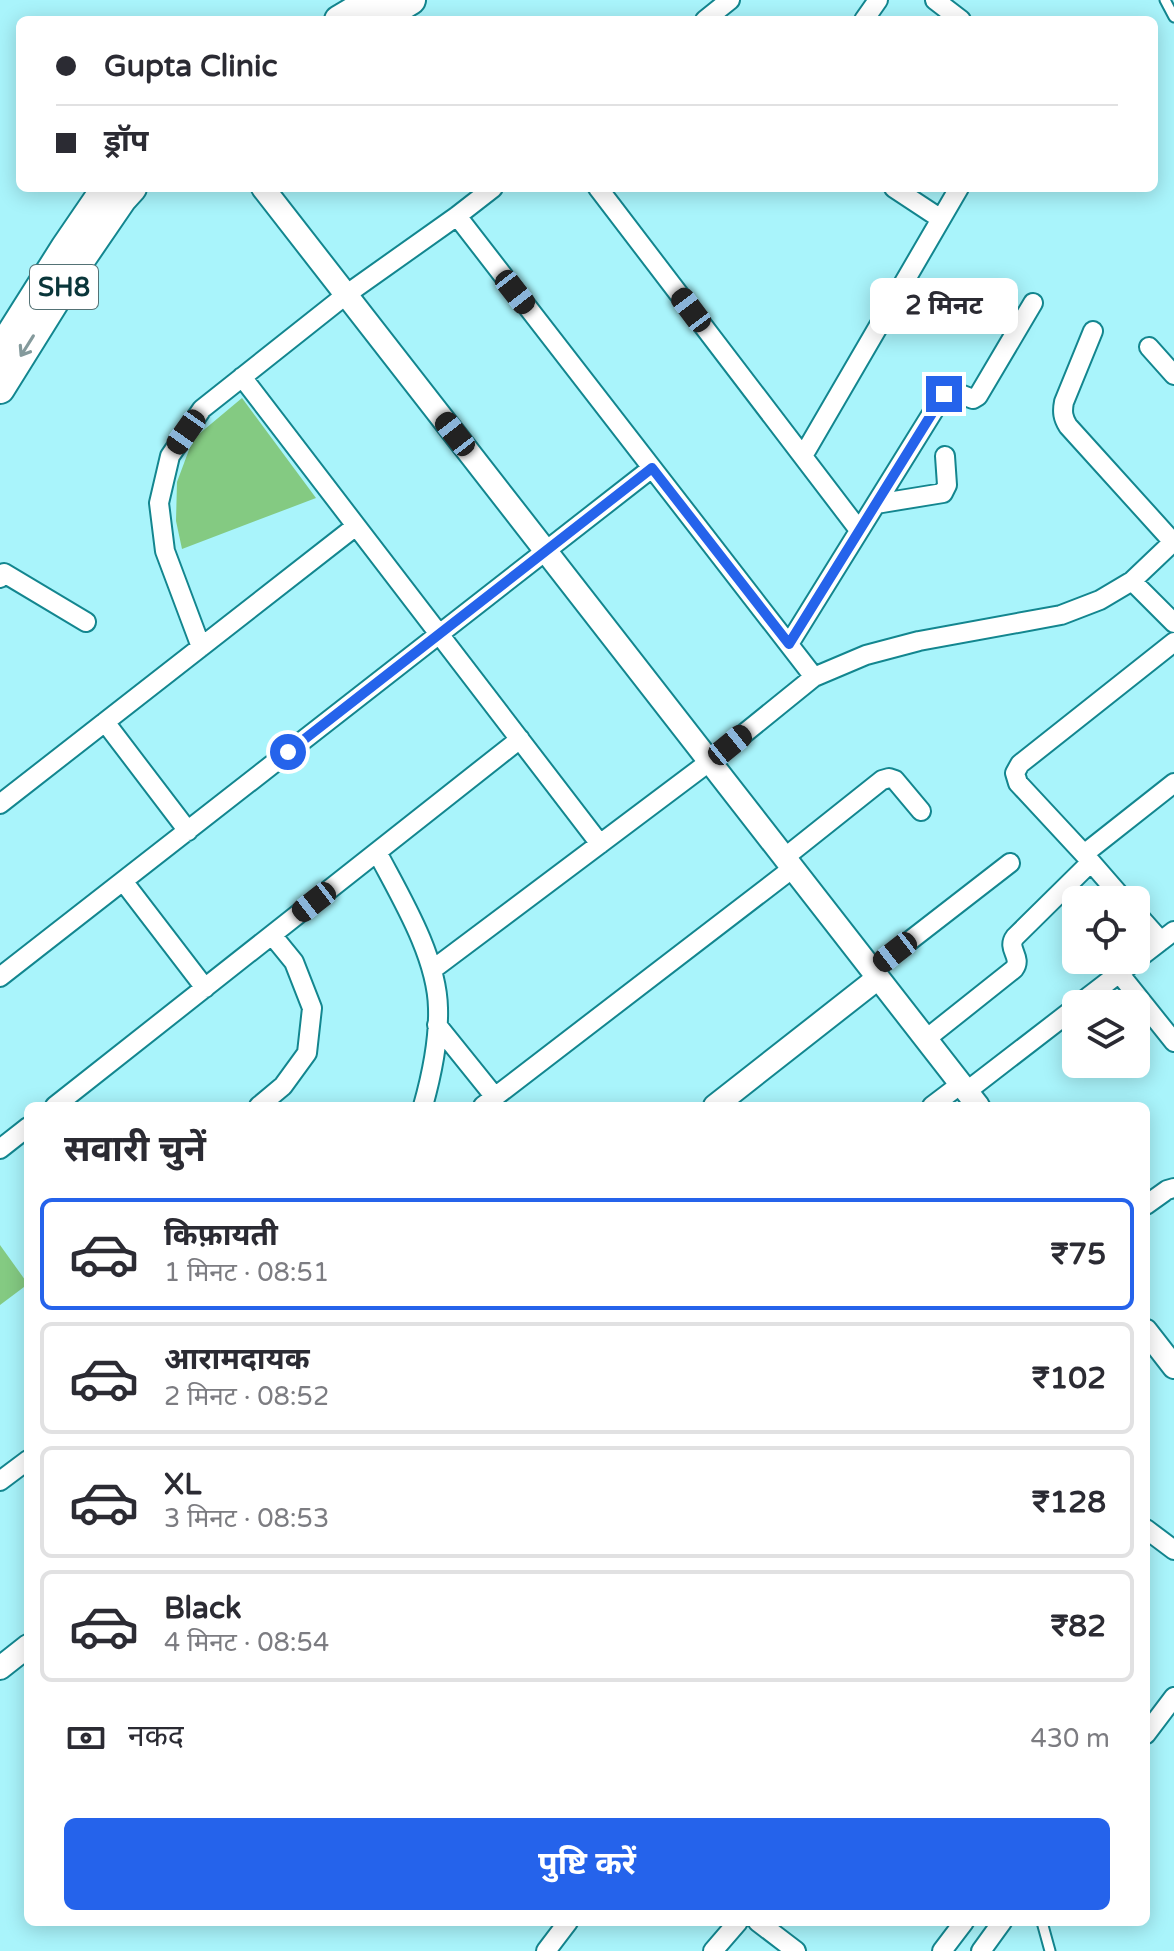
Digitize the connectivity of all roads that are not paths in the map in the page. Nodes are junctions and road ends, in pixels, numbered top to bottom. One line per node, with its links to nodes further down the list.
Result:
1 (373, 0): 6 (main road)
2 (411, 0): 7 (main road)
3 (730, 0): 8 (street)
4 (935, 0): 9 (street)
5 (1165, 0): 10 (lane)
6 (346, 16)
7 (385, 16)
8 (710, 16)
9 (956, 16)
10 (1174, 17)
11 (103, 192): 24 (main road, SH8)
12 (128, 192): 27 (main road, SH8, one-way to 27)
13 (266, 192): 20 (street)
14 (488, 192): 18 (street)
15 (601, 192): 28 (street)
16 (900, 192): 19 (street)
17 (957, 192): 19 (street)
18 (457, 216): 20 (street); 30 (street)
19 (941, 219): 28 (street)
20 (347, 294): 26 (street); 35 (street)
21 (1033, 303): 31 (street)
22 (1093, 331): 34 (street)
23 (1149, 347): 25 (street)
24 (0, 351)
25 (1174, 375)
26 (242, 377): 32 (street); 43 (street)
27 (0, 389)
28 (803, 456): 33 (street)
29 (945, 456): 31 (street)
30 (652, 468): 35 (street); 42 (street)
31 (876, 504): 33 (street)
32 (356, 526): 40 (street); 43 (street)
33 (859, 530): 42 (street)
34 (1174, 542): 37 (street)
35 (546, 551): 40 (street); 47 (street)
36 (1, 570): 38 (street)
37 (1132, 581): 39 (street); 44 (street)
38 (86, 622)
39 (1174, 623)
40 (439, 634): 46 (street); 51 (street)
41 (1174, 642): 54 (street)
42 (789, 644): 44 (street)
43 (201, 647): 45 (street)
44 (814, 677): 47 (street)
45 (105, 722): 49 (street); 51 (street)
46 (520, 739): 52 (street); 53 (street)
47 (709, 762): 52 (street); 55 (street)
48 (1174, 783): 54 (street)
49 (0, 804)
50 (921, 811): 55 (street)
51 (188, 831): 57 (street)
52 (600, 844): 63 (street)
53 (377, 852): 60 (street); 63 (street)
54 (1088, 858): 58 (street); 72 (street)
55 (789, 863): 64 (street); 78 (street)
56 (1010, 863): 64 (street)
57 (123, 881): 67 (street); 68 (street)
58 (1112, 886)
59 (1150, 923): 61 (street)
60 (272, 935): 68 (street); 76 (street)
61 (1167, 936): 62 (street)
62 (1150, 949)
63 (432, 970): 71 (street)
64 (875, 974): 72 (street); 79 (street)
65 (1118, 974): 69 (street)
66 (1120, 974): 73 (street)
67 (0, 977)
68 (205, 988): 75 (street)
69 (1097, 990)
70 (1062, 1018): 74 (street)
71 (437, 1025): 77 (street); 78 (street)
72 (926, 1039): 74 (street)
73 (1174, 1042)
74 (968, 1094): 80 (street)
75 (61, 1102)
76 (264, 1102)
77 (424, 1102)
78 (489, 1102)
79 (720, 1102)
80 (944, 1102)
81 (24, 1130): 82 (street)
82 (0, 1149)
83 (1174, 1188): 84 (street)
84 (1150, 1202)
85 (1150, 1336): 86 (street)
86 (1174, 1367)
87 (24, 1463): 88 (street)
88 (0, 1481)
89 (1150, 1532): 90 (street)
90 (1174, 1550)
91 (24, 1649): 92 (street)
92 (0, 1668)
93 (1174, 1697): 94 (street)
94 (1150, 1724)
95 (565, 1926): 100 (street)
96 (735, 1926): 101 (street)
97 (763, 1926): 102 (street)
98 (961, 1926): 103 (street)
99 (1043, 1926): 104 (lane)
100 (546, 1951)
101 (713, 1951)
102 (796, 1951)
103 (942, 1951)
104 (1050, 1951)

